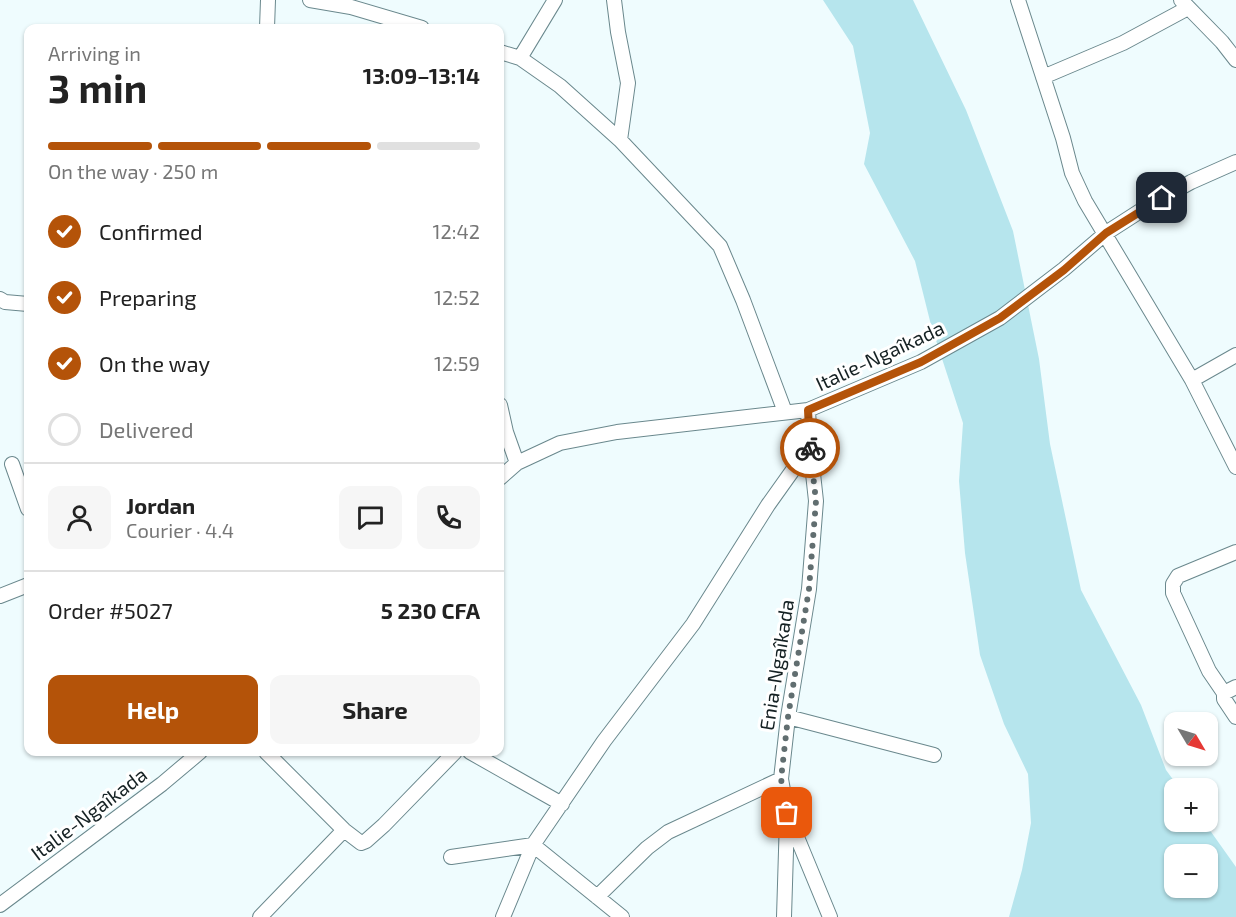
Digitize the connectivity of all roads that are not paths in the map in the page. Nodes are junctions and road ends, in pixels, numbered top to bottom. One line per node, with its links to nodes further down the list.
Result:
1 (268, 0): 7 (street)
2 (310, 0): 8 (street)
3 (555, 0): 10 (street)
4 (614, 0): 13 (street)
5 (1018, 0): 12 (street)
6 (1184, 4): 11 (street); 12 (street)
7 (267, 24)
8 (408, 24)
9 (504, 53): 10 (street)
10 (520, 58): 13 (street)
11 (1236, 60)
12 (1043, 76): 15 (street)
13 (620, 140): 21 (street)
14 (1236, 162): 15 (street, Italie-Ngaîkada)
15 (1106, 233): 19 (street); 20 (street, Italie-Ngaîkada)
16 (0, 299): 17 (street)
17 (24, 304)
18 (1236, 355): 19 (street)
19 (1192, 380): 24 (street)
20 (808, 410): 21 (street, Italie-Ngaîkada); 23 (street, Enia-Ngaîkada)
21 (785, 412): 25 (street, Italie-Ngaîkada)
22 (504, 423): 25 (street)
23 (810, 446): 33 (street, Enia-Ngaîkada); 41 (street)
24 (1234, 458)
25 (518, 463): 27 (street, Italie-Ngaîkada)
26 (12, 464): 28 (street)
27 (504, 475)
28 (24, 498)
29 (1236, 552): 32 (street)
30 (24, 587): 31 (street)
31 (0, 596)
32 (1230, 690): 34 (street)
33 (788, 717): 35 (street); 40 (street, Enia-Ngaîkada)
34 (1236, 717)
35 (934, 755)
36 (195, 756): 47 (street, Italie-Ngaîkada)
37 (270, 756): 43 (street)
38 (451, 756): 43 (street)
39 (477, 756): 41 (street)
40 (781, 779): 42 (street, Enia-Ngaîkada); 46 (street)
41 (562, 804): 44 (street)
42 (787, 813): 51 (street); 52 (street, Enia-Ngaîkada)
43 (344, 830): 48 (street)
44 (533, 845): 45 (street); 46 (street); 49 (street)
45 (451, 857)
46 (597, 897): 50 (street)
47 (0, 905)
48 (260, 917)
49 (503, 917)
50 (622, 917)
51 (784, 917)
52 (830, 917)

